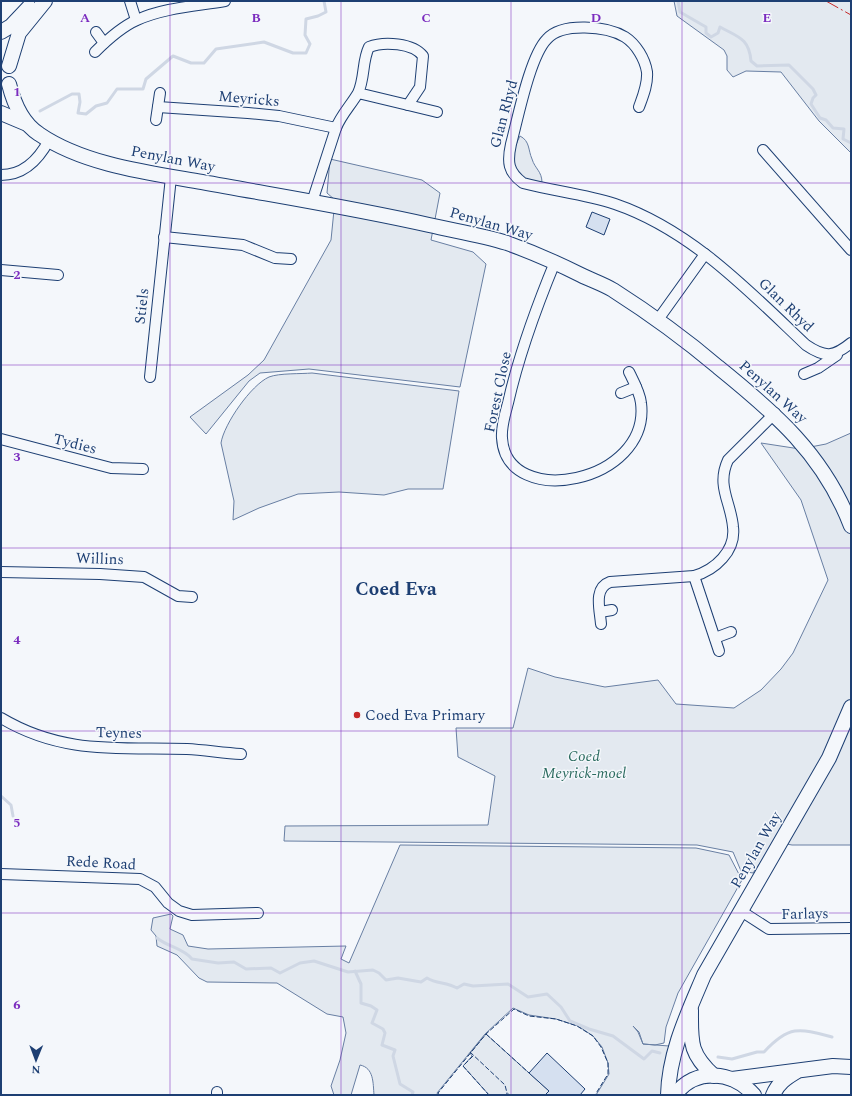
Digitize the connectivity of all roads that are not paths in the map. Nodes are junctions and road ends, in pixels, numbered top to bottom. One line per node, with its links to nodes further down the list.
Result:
1 (34, 1): 6 (street)
2 (45, 1): 11 (street)
3 (130, 1): 5 (street)
4 (225, 1): 5 (street)
5 (136, 20): 8 (street)
6 (1, 32)
7 (96, 32): 8 (street)
8 (104, 43): 10 (street)
9 (1, 51): 11 (street)
10 (94, 52)
11 (9, 66): 12 (street)
12 (8, 84): 15 (street); 22 (street, Penylan Way)
13 (160, 93): 17 (street)
14 (358, 93): 16 (street); 16 (street); 23 (street)
15 (1, 99)
16 (408, 105): 19 (street)
17 (158, 107): 21 (street); 23 (street, Meyricks)
18 (639, 108): 31 (street, Glan Rhyd)
19 (437, 112)
20 (1, 113): 22 (street, Penylan Way)
21 (156, 120)
22 (27, 124): 24 (street, Penylan Way)
23 (336, 128): 28 (street)
24 (49, 140): 26 (street); 27 (street, Penylan Way)
25 (763, 150): 30 (street)
26 (1, 174)
27 (171, 177): 28 (street, Penylan Way); 29 (street, Stiels)
28 (312, 202): 33 (street, Penylan Way)
29 (164, 237): 32 (street); 41 (street, Stiels)
30 (851, 250)
31 (705, 254): 36 (street); 38 (street, Glan Rhyd)
32 (291, 260)
33 (555, 262): 36 (street, Penylan Way); 42 (street, Forest Close)
34 (1, 270): 35 (street)
35 (58, 275)
36 (657, 321): 44 (street, Penylan Way)
37 (851, 344): 38 (street)
38 (840, 352): 40 (street)
39 (629, 372): 42 (street, Forest Close)
40 (804, 374)
41 (150, 377)
42 (636, 387): 43 (street)
43 (621, 393)
44 (774, 413): 47 (street, Penylan Way); 49 (street)
45 (1, 439): 46 (street, Tydies)
46 (143, 469)
47 (851, 526)
48 (1, 572): 50 (street, Willins)
49 (694, 576): 52 (street); 55 (street)
50 (192, 597)
51 (612, 610): 52 (street)
52 (600, 612): 53 (street)
53 (601, 624)
54 (731, 632): 55 (street)
55 (715, 638): 56 (street)
56 (719, 652)
57 (851, 707): 61 (street, Penylan Way)
58 (1, 718): 59 (street, Teynes)
59 (241, 754)
60 (1, 874): 62 (street, Rede Road)
61 (740, 911): 63 (street, Farlays); 64 (street, Penylan Way)
62 (258, 913)
63 (851, 928)
64 (691, 1009): 67 (street, Penylan Way); 69 (street, Penylan Way)
65 (851, 1067): 66 (street)
66 (796, 1071): 68 (street); 72 (street)
67 (714, 1076): 68 (street); 70 (street)
68 (732, 1079): 71 (street)
69 (668, 1095)
70 (675, 1095)
71 (754, 1095)
72 (773, 1095)

